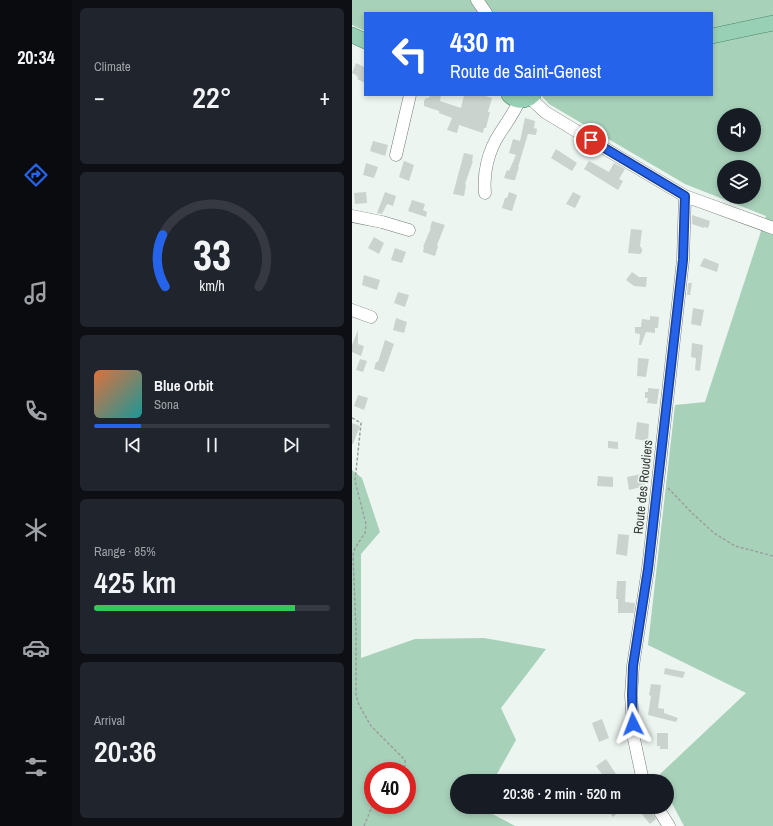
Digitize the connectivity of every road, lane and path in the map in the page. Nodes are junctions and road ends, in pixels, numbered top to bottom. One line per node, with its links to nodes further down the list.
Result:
1 (477, 0): 2 (street)
2 (485, 12)
3 (773, 23): 5 (main road)
4 (352, 36): 6 (main road)
5 (713, 36)
6 (364, 42)
7 (410, 96): 9 (street)
8 (523, 97): 10 (street); 11 (street)
9 (396, 154)
10 (486, 194)
11 (685, 196): 13 (street); 18 (street, Route des Roudiers)
12 (352, 216): 14 (street)
13 (773, 228)
14 (409, 230)
15 (352, 310): 16 (street)
16 (371, 317)
17 (352, 418): 20 (path)
18 (658, 482): 19 (path); 21 (street, Route des Roudiers)
19 (773, 556)
20 (405, 762)
21 (642, 774)
22 (369, 814): 24 (path)
23 (661, 814): 25 (street)
24 (364, 826)
25 (669, 826)

